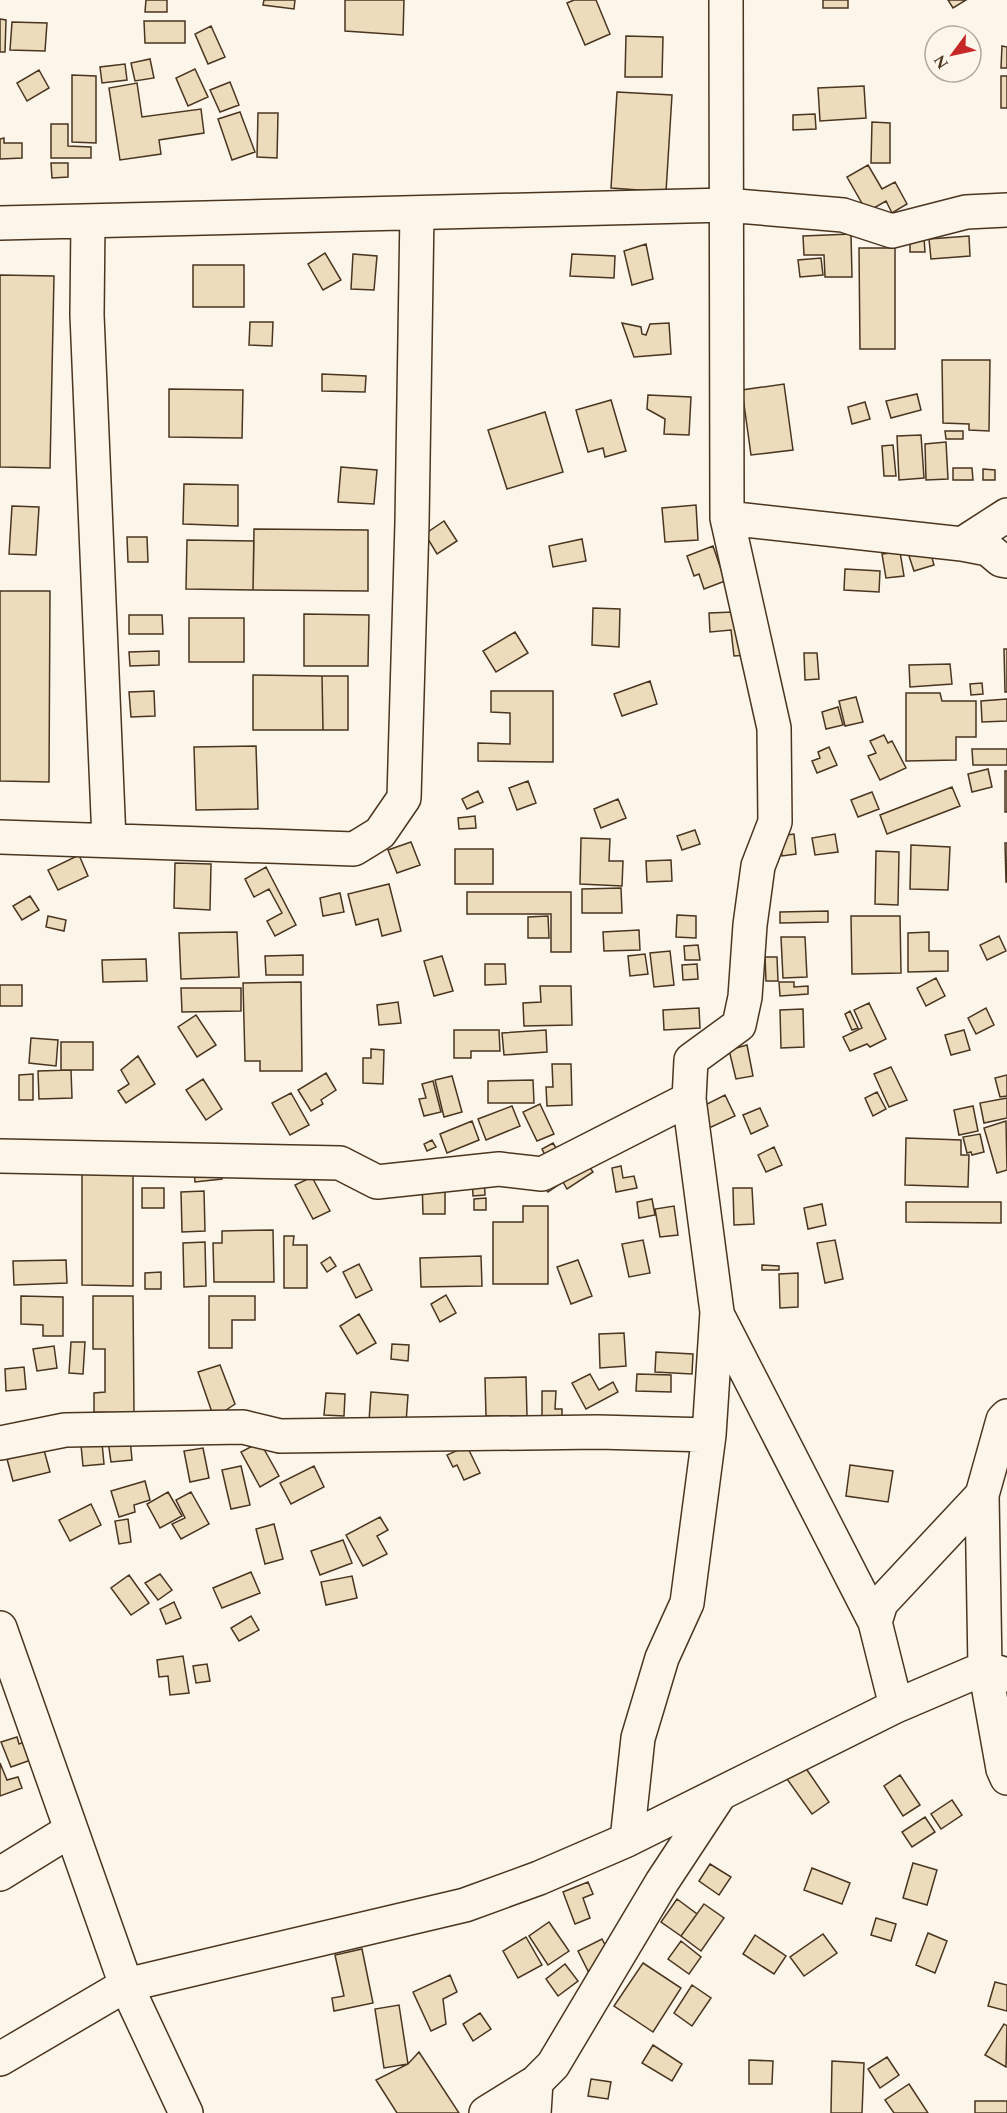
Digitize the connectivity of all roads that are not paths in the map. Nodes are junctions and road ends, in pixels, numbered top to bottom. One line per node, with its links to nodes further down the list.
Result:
1 (726, 0): 2 (street)
2 (726, 205): 3 (street); 4 (street); 8 (street)
3 (1007, 210)
4 (417, 213): 5 (street); 12 (street)
5 (88, 221): 6 (street); 12 (street)
6 (0, 223)
7 (1007, 515): 9 (street)
8 (727, 518): 9 (street); 13 (street)
9 (962, 544): 10 (street)
10 (1007, 561)
11 (0, 837): 12 (street)
12 (109, 840)
13 (689, 1099): 14 (street); 15 (street)
14 (0, 1156)
15 (717, 1312): 17 (street); 21 (street)
16 (1007, 1416): 19 (street)
17 (709, 1435): 18 (street); 28 (street)
18 (0, 1443)
19 (982, 1495): 20 (street); 21 (street)
20 (996, 1604): 23 (street)
21 (875, 1622): 24 (street)
22 (1, 1635): 27 (street)
23 (996, 1672): 24 (street); 25 (street)
24 (896, 1706): 26 (street)
25 (1007, 1778)
26 (721, 1792): 28 (street); 32 (street)
27 (71, 1830): 29 (street); 30 (street)
28 (627, 1840): 30 (street)
29 (0, 1874)
30 (126, 1984): 31 (street); 33 (street)
31 (0, 2059)
32 (535, 2098): 34 (street)
33 (186, 2113)
34 (486, 2113)

